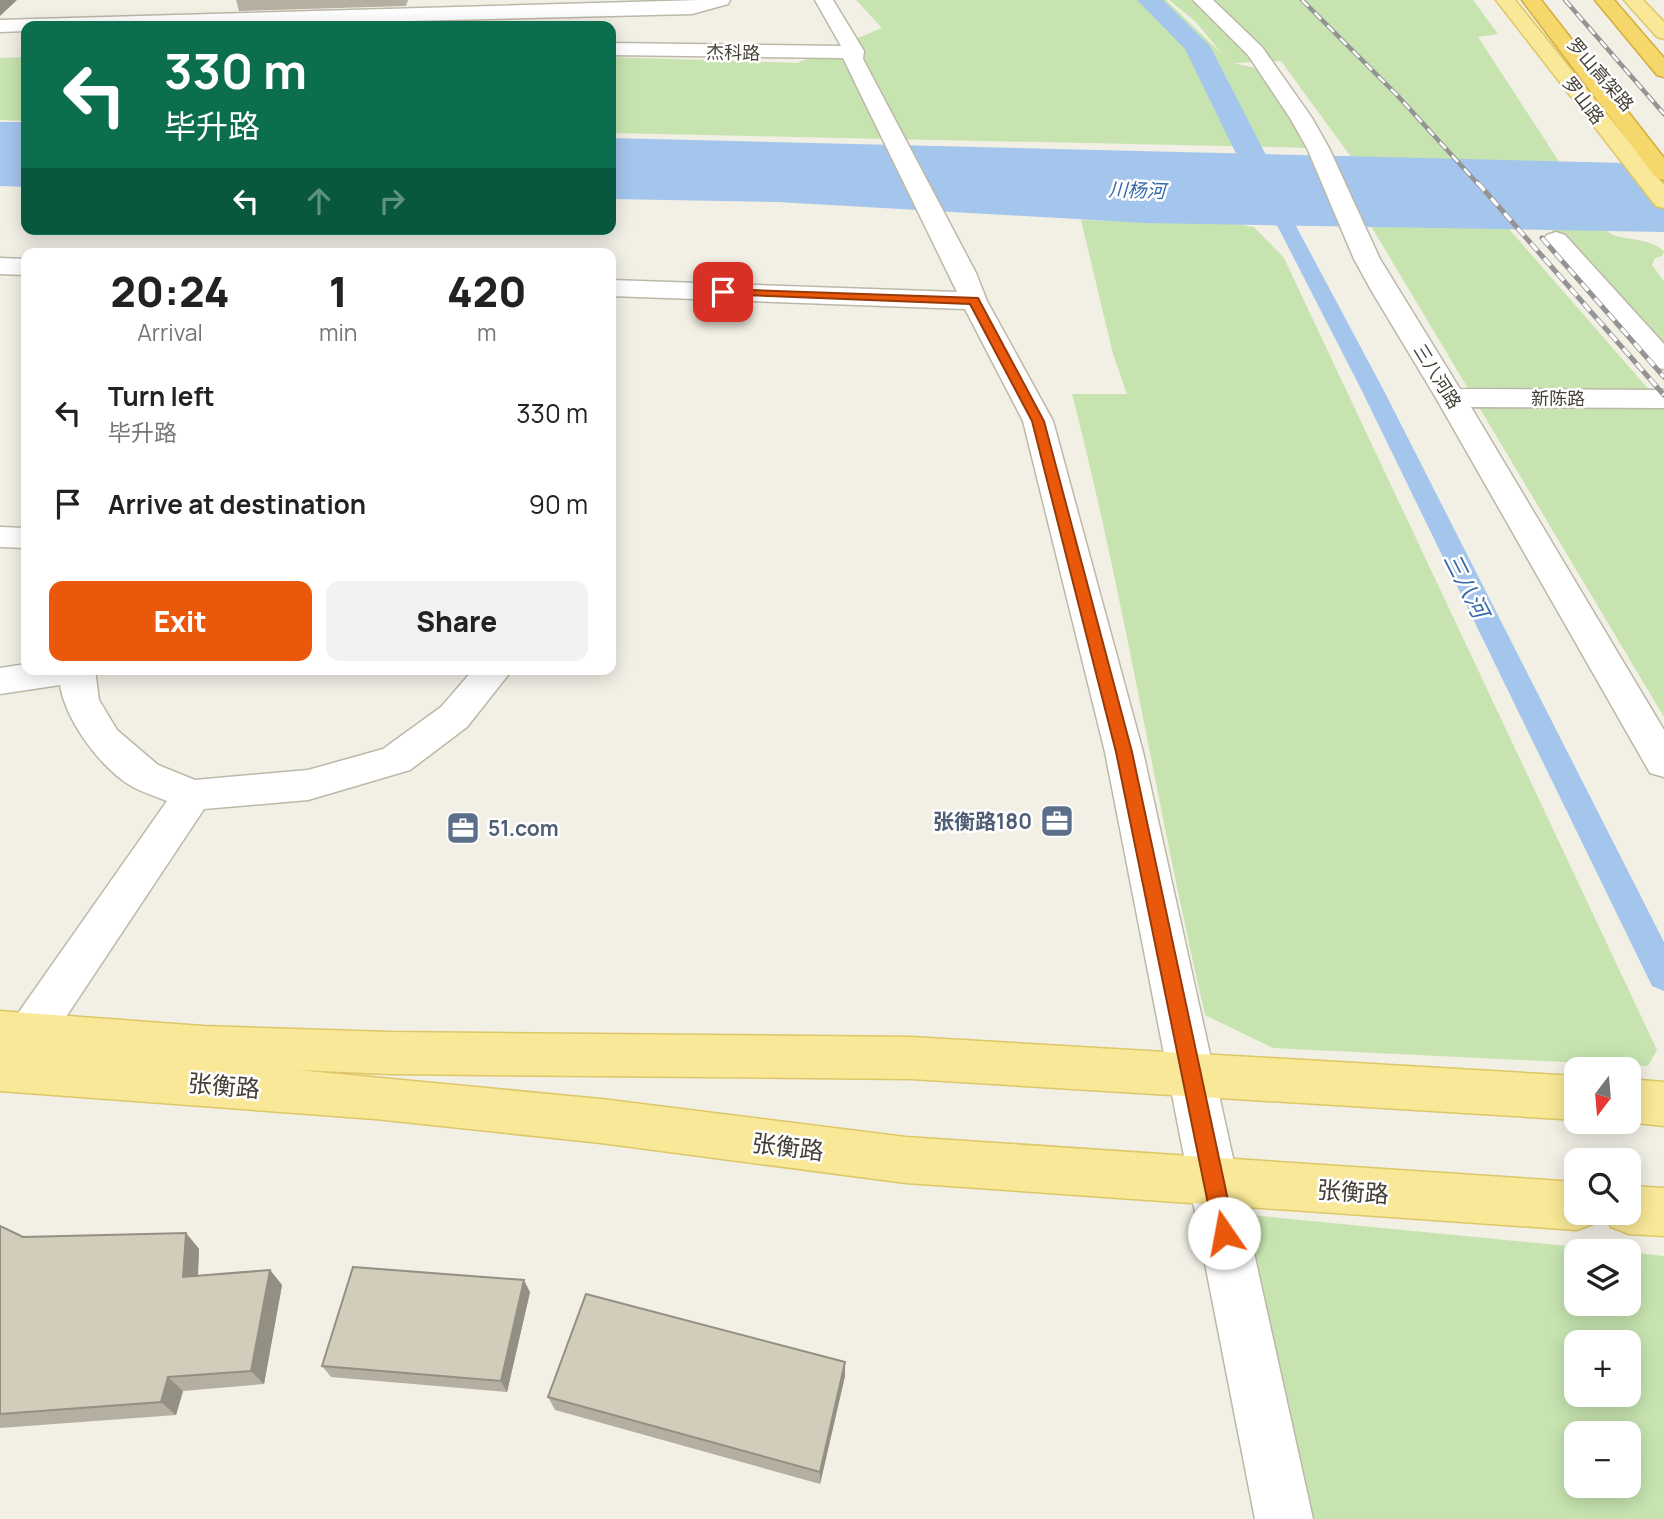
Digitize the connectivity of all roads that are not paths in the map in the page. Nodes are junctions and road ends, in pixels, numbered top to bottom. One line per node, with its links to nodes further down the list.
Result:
1 (223, 0): 15 (street)
2 (721, 0): 11 (street)
3 (808, 0): 20 (street)
4 (824, 0): 20 (street)
5 (1202, 0): 32 (street, 三八河路)
6 (1505, 0): 25 (main road, 罗山路)
7 (1531, 0): 24 (highway)
8 (1538, 0): 23 (highway, 罗山高架路)
9 (1633, 0): 18 (main road)
10 (1607, 3): 21 (highway); 22 (highway)
11 (626, 5): 13 (street)
12 (37, 8): 14 (street)
13 (420, 8): 15 (street)
14 (25, 21)
15 (209, 21)
16 (21, 25): 17 (street)
17 (0, 26)
18 (1664, 33)
19 (616, 47): 20 (street, 杰科路)
20 (848, 52): 29 (street)
21 (1664, 57)
22 (1664, 71)
23 (1664, 148)
24 (1664, 173)
25 (1664, 201)
26 (1556, 240): 31 (street)
27 (0, 266): 28 (street)
28 (21, 267)
29 (969, 287): 30 (street); 44 (street)
30 (616, 288)
31 (1664, 361)
32 (1451, 398): 33 (street, 新陈路); 40 (street, 三八河路)
33 (1664, 399)
34 (0, 537): 35 (street)
35 (21, 538)
36 (46, 675): 39 (street)
37 (78, 675): 41 (street)
38 (490, 675): 41 (street)
39 (0, 681)
40 (1664, 763)
41 (192, 795): 42 (street)
42 (15, 1032): 44 (main road, 张衡路)
43 (0, 1070): 48 (main road, 张衡路)
44 (1191, 1073): 45 (main road, 张衡路); 48 (street)
45 (1564, 1097)
46 (1642, 1102): 47 (main road)
47 (1664, 1104)
48 (1213, 1181): 49 (main road, 张衡路); 52 (street)
49 (1555, 1205)
50 (1641, 1211): 51 (main road)
51 (1664, 1212)
52 (1284, 1519)

